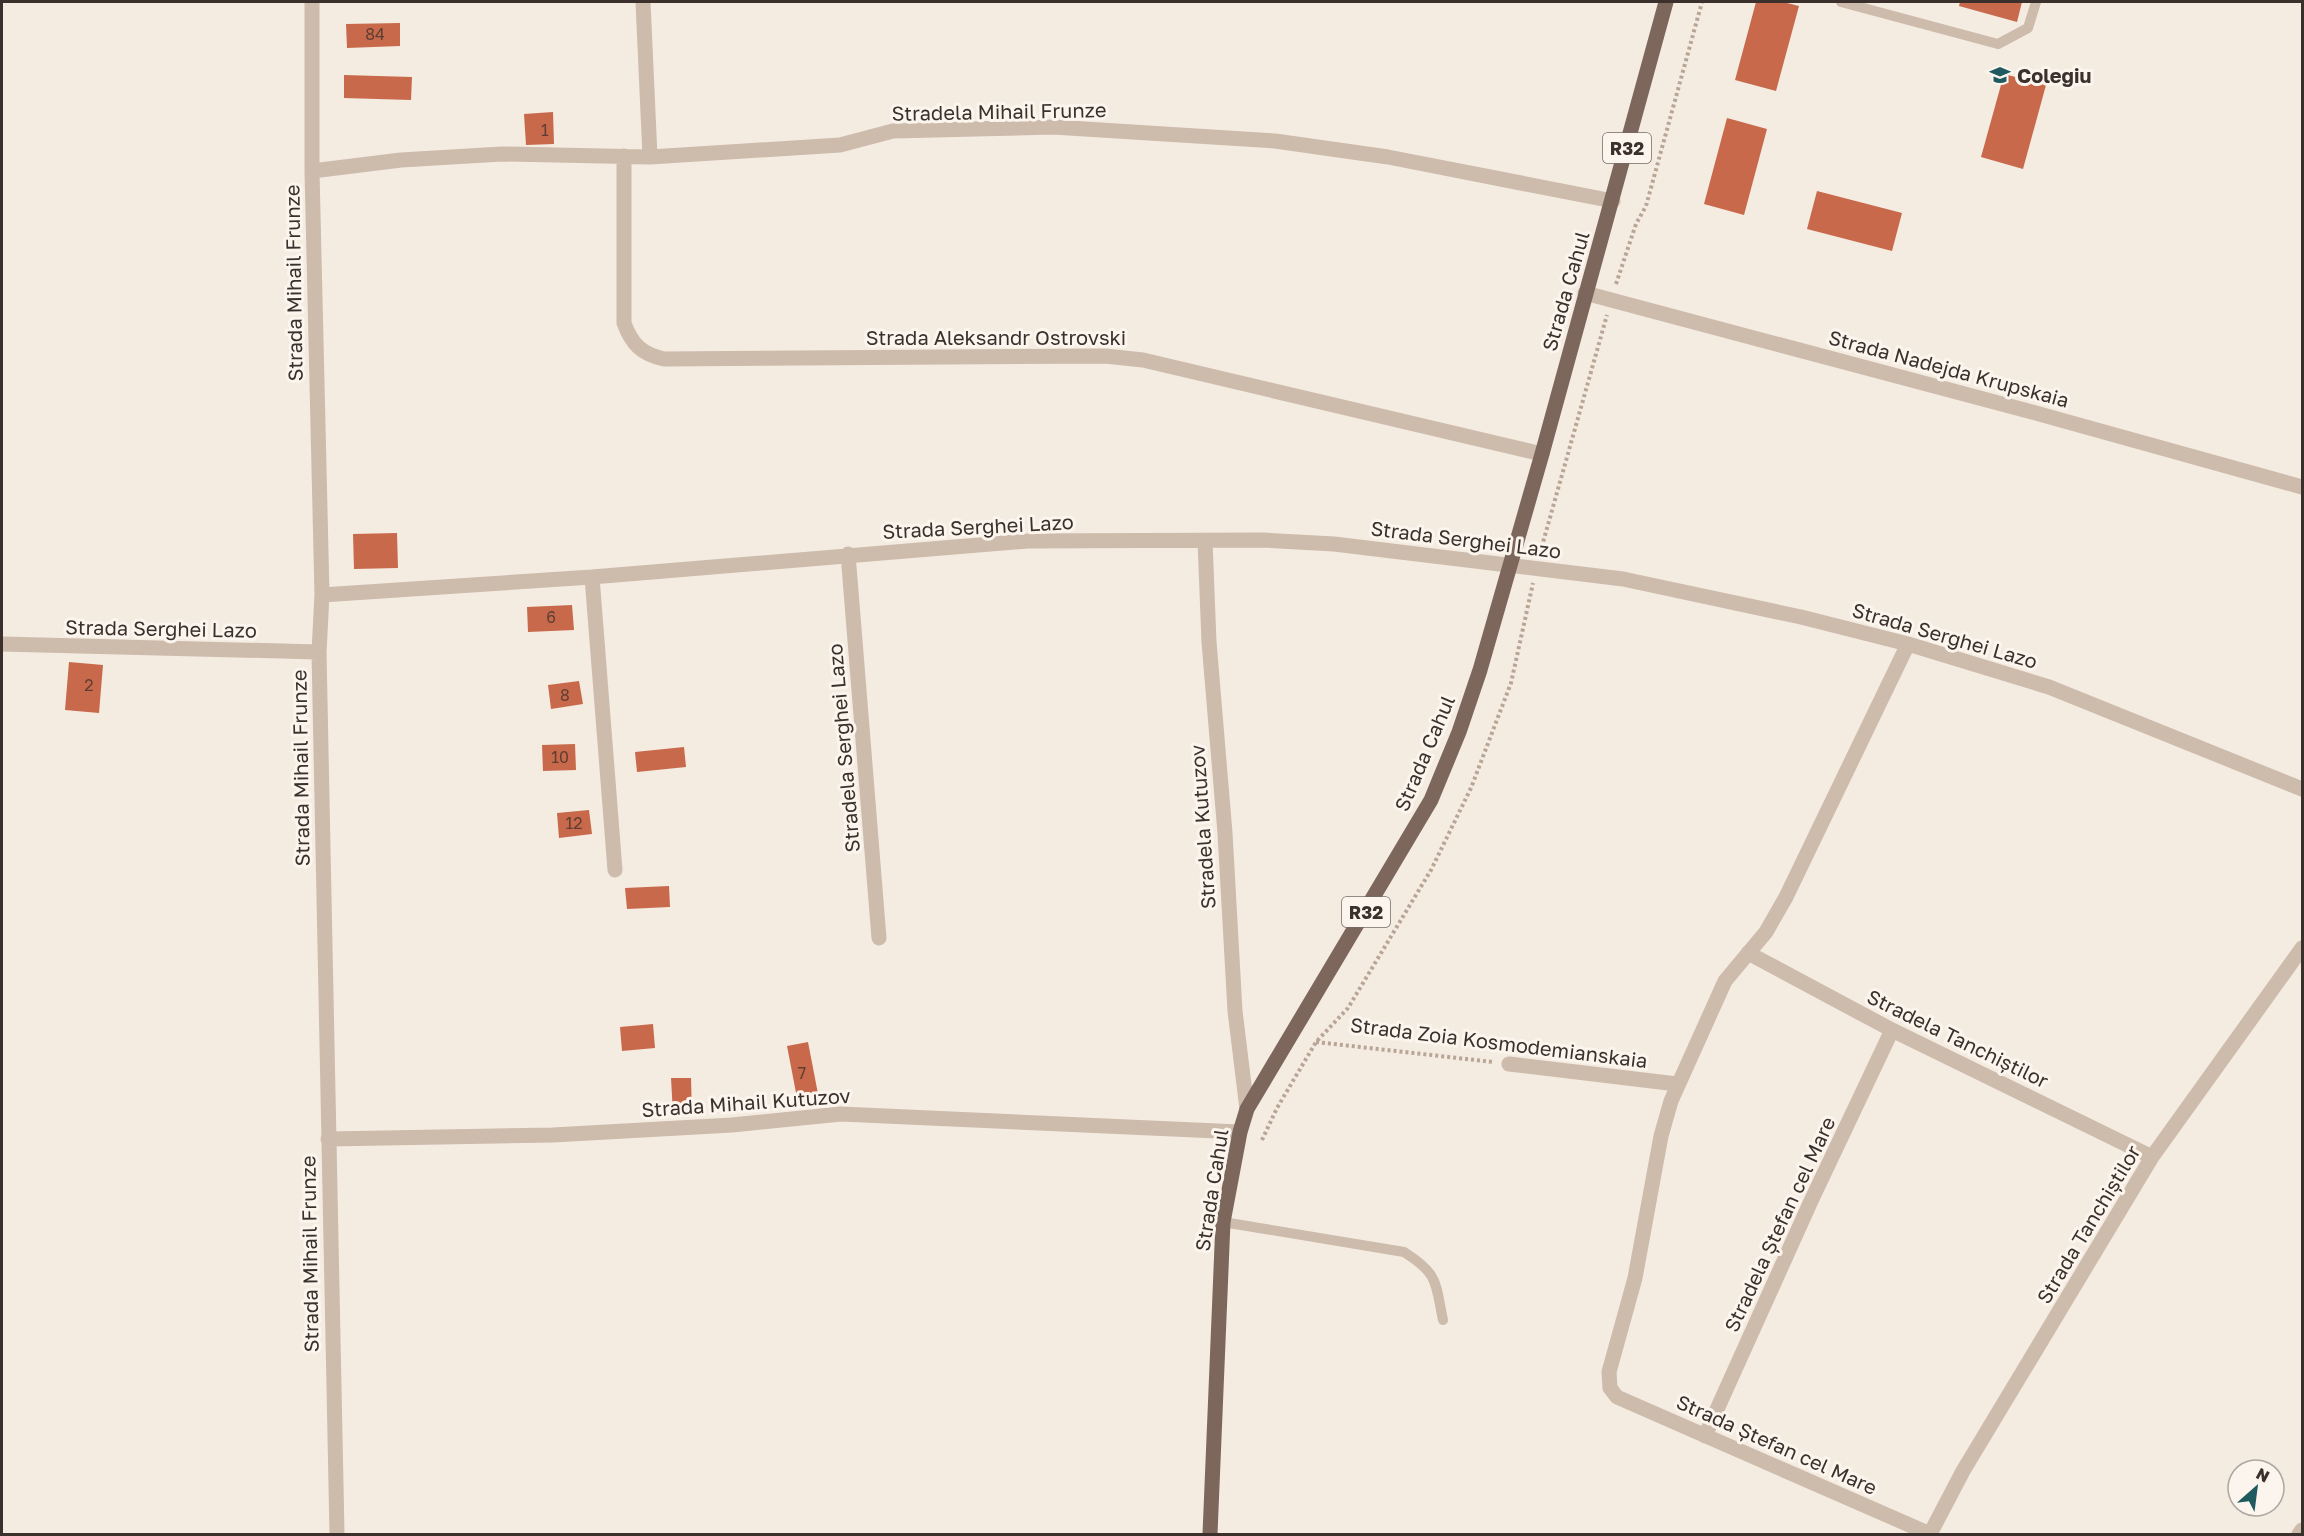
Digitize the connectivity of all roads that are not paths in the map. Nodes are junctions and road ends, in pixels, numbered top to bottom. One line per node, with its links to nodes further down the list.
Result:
1 (312, 2): 8 (street, Strada Mihail Frunze)
2 (643, 2): 7 (street)
3 (1666, 2): 9 (main road, Strada Cahul / R32)
4 (1841, 2): 5 (lane)
5 (2036, 2)
6 (624, 156): 7 (street, Stradela Mihail Frunze); 8 (street, Stradela Mihail Frunze); 11 (street, Strada Aleksandr Ostrovski)
7 (651, 157): 9 (street, Stradela Mihail Frunze)
8 (312, 171): 17 (street, Strada Mihail Frunze)
9 (1613, 201): 10 (main road, Strada Cahul / R32)
10 (1585, 293): 11 (main road, Strada Cahul / R32); 12 (street, Strada Nadejda Krupskaia)
11 (1542, 454): 15 (main road, Strada Cahul / R32)
12 (2302, 487)
13 (1205, 541): 14 (street, Strada Serghei Lazo); 15 (street, Strada Serghei Lazo); 29 (street, Stradela Kutuzov)
14 (849, 554): 16 (street, Strada Serghei Lazo); 23 (street, Stradela Serghei Lazo)
15 (1510, 565): 19 (street, Strada Serghei Lazo); 29 (main road, Strada Cahul / R32)
16 (592, 577): 17 (street, Strada Serghei Lazo); 22 (street)
17 (322, 596): 20 (street, Strada Mihail Frunze)
18 (2, 644): 20 (street, Strada Serghei Lazo)
19 (1908, 645): 21 (street, Strada Serghei Lazo); 25 (street)
20 (319, 652): 31 (street, Strada Mihail Frunze)
21 (2302, 789)
22 (615, 870)
23 (879, 938)
24 (2302, 948): 32 (street, Strada Tanchiștilor)
25 (1748, 953): 26 (street, Stradela Tanchiștilor); 28 (street)
26 (1893, 1030): 32 (street, Stradela Tanchiștilor); 35 (street, Stradela Ștefan cel Mare)
27 (1509, 1064): 28 (street, Strada Zoia Kosmodemianskaia)
28 (1677, 1084): 35 (street, Strada Ștefan cel Mare)
29 (1247, 1109): 30 (main road, Strada Cahul / R32)
30 (1240, 1132): 31 (street, Strada Mihail Kutuzov); 33 (main road, Strada Cahul / R32)
31 (328, 1139): 37 (street, Strada Mihail Frunze)
32 (2152, 1157): 39 (street, Strada Tanchiștilor)
33 (1223, 1222): 34 (lane); 38 (main road, Strada Cahul / R32)
34 (1443, 1320)
35 (1705, 1436): 39 (street, Strada Ștefan cel Mare)
36 (2302, 1530): 40 (street)
37 (338, 1534)
38 (1210, 1534)
39 (1930, 1534)
40 (2299, 1534)

